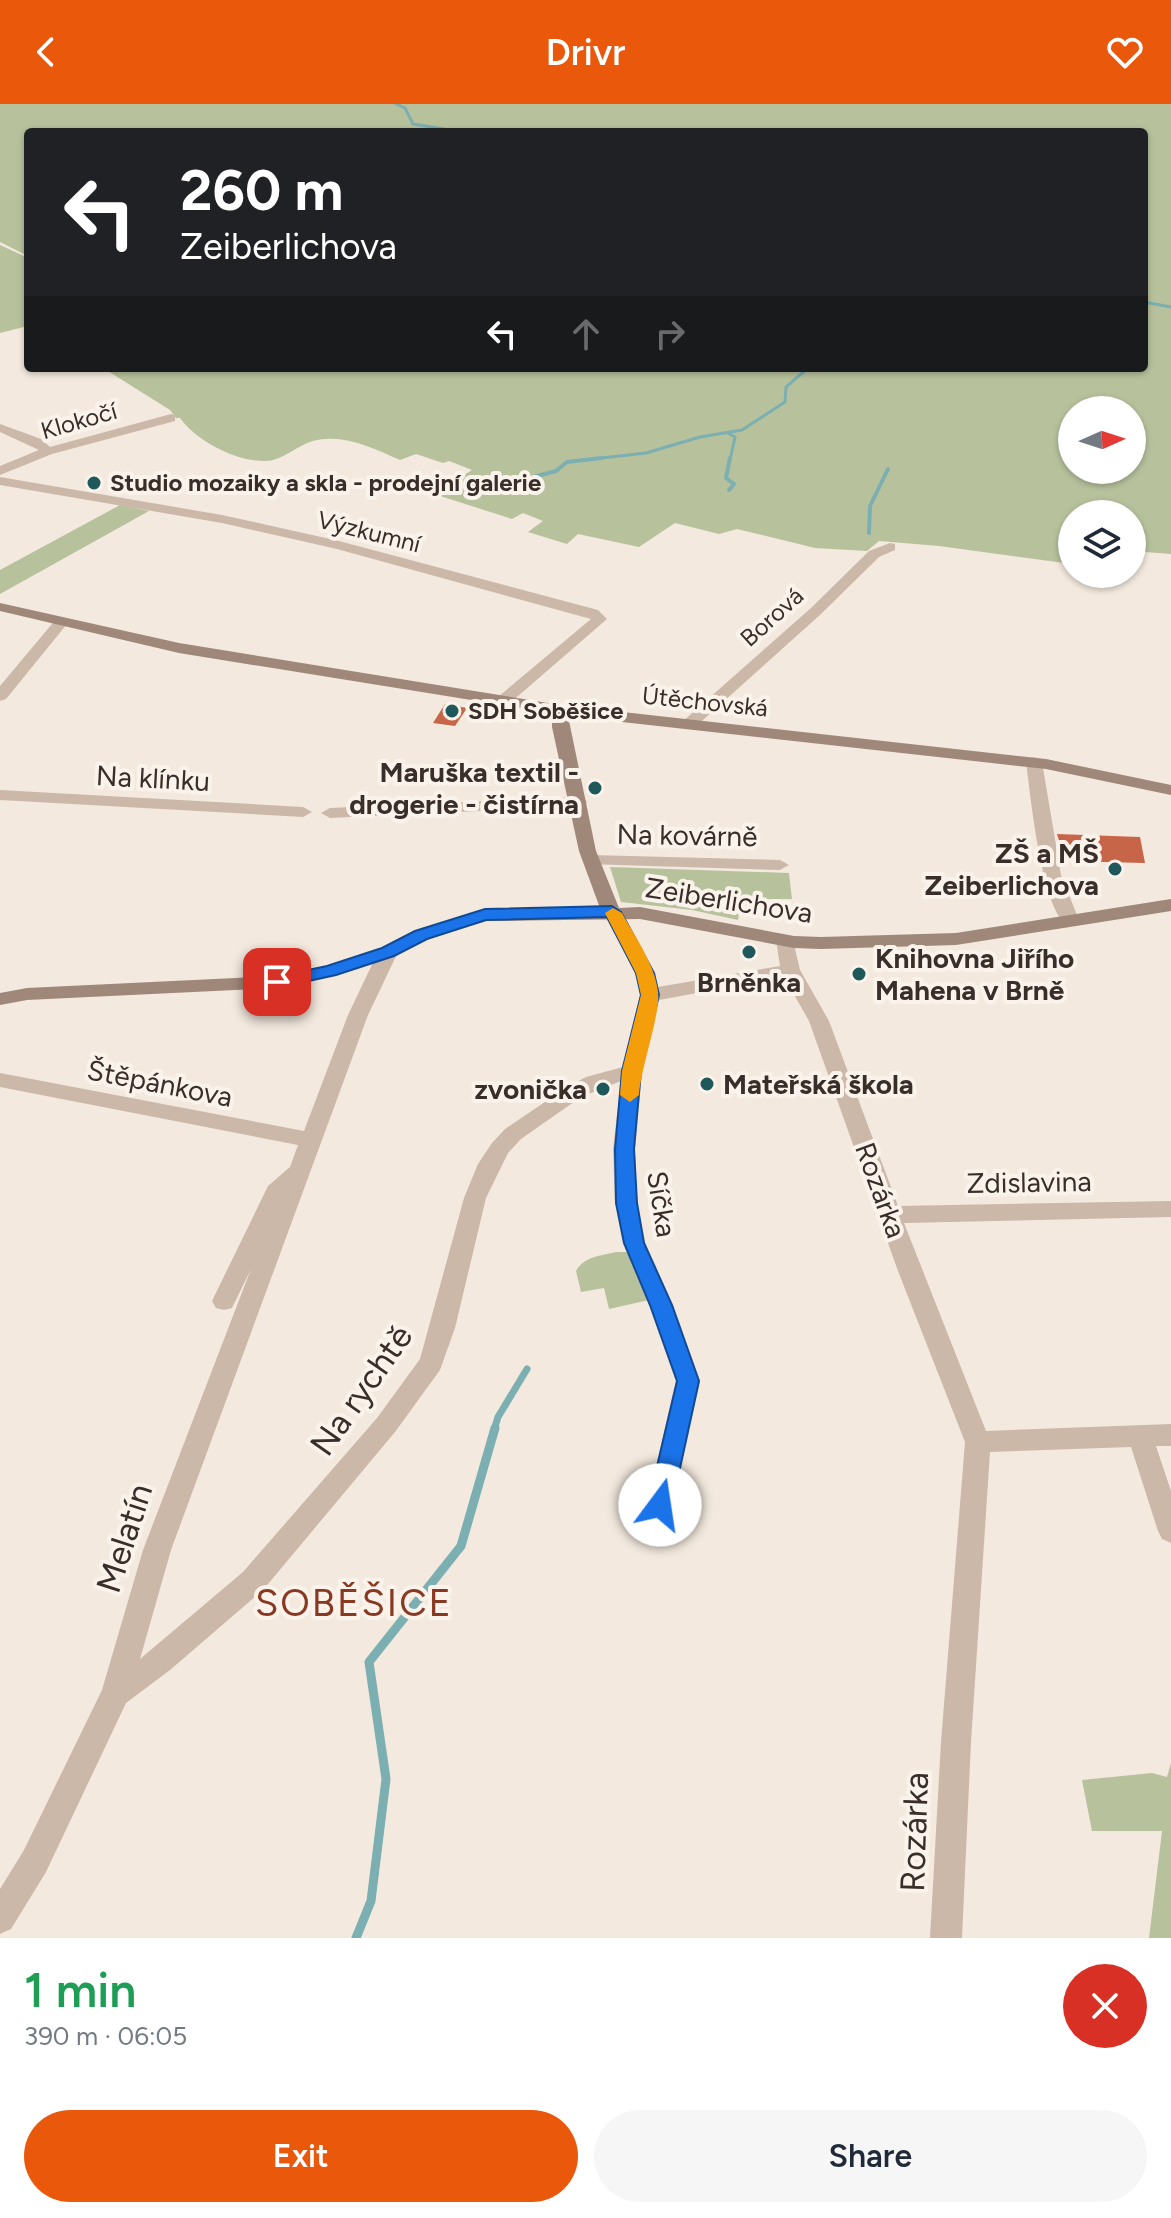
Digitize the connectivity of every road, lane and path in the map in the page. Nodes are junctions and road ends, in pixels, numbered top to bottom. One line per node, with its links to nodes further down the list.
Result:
1 (171, 418): 3 (street, Klokočí)
2 (0, 428): 3 (street)
3 (48, 451): 4 (street, Klokočí)
4 (0, 471)
5 (0, 481): 10 (street, Výzkumní)
6 (890, 547): 12 (street, Borová)
7 (0, 607): 8 (street, Útěchovská)
8 (62, 621): 9 (street); 10 (street, Útěchovská)
9 (0, 696)
10 (504, 700): 11 (street, Útěchovská)
11 (560, 710): 12 (street, Útěchovská); 16 (street, Na kovárně)
12 (688, 725): 13 (street, Útěchovská)
13 (1034, 762): 14 (street, Útěchovská); 23 (street)
14 (1171, 790)
15 (0, 795): 17 (street, Na klínku)
16 (578, 802): 18 (street); 19 (street, Na kovárně)
17 (303, 812)
18 (330, 813)
19 (591, 860): 20 (street, Na kovárně); 22 (street, Na kovárně)
20 (780, 865)
21 (1171, 905): 23 (street, Zeiberlichova)
22 (612, 912): 24 (street, Zeiberlichova); 25 (street, Zeiberlichova); 27 (street)
23 (1070, 920): 24 (street, Zeiberlichova)
24 (785, 940): 26 (street, Rozárka)
25 (388, 952): 28 (street, Zeiberlichova); 31 (street, Melatín)
26 (790, 970): 27 (street); 34 (street, Rozárka)
27 (650, 995): 29 (street, Síčka)
28 (0, 999)
29 (632, 1071): 39 (street, Síčka); 41 (street, Na rychtě)
30 (0, 1080): 31 (street, Štěpánkova)
31 (310, 1140): 32 (street, Melatín)
32 (300, 1171): 35 (street, Melatín); 41 (street, Melatín)
33 (1171, 1209): 34 (street, Zdislavina)
34 (889, 1215): 38 (street, Rozárka)
35 (224, 1301)
36 (1171, 1435): 37 (street)
37 (1140, 1436): 38 (street); 40 (street)
38 (978, 1442): 43 (street, Rozárka)
39 (660, 1505)
40 (1171, 1531)
41 (116, 1693): 42 (street, Melatín)
42 (3, 1909)
43 (946, 1938)

